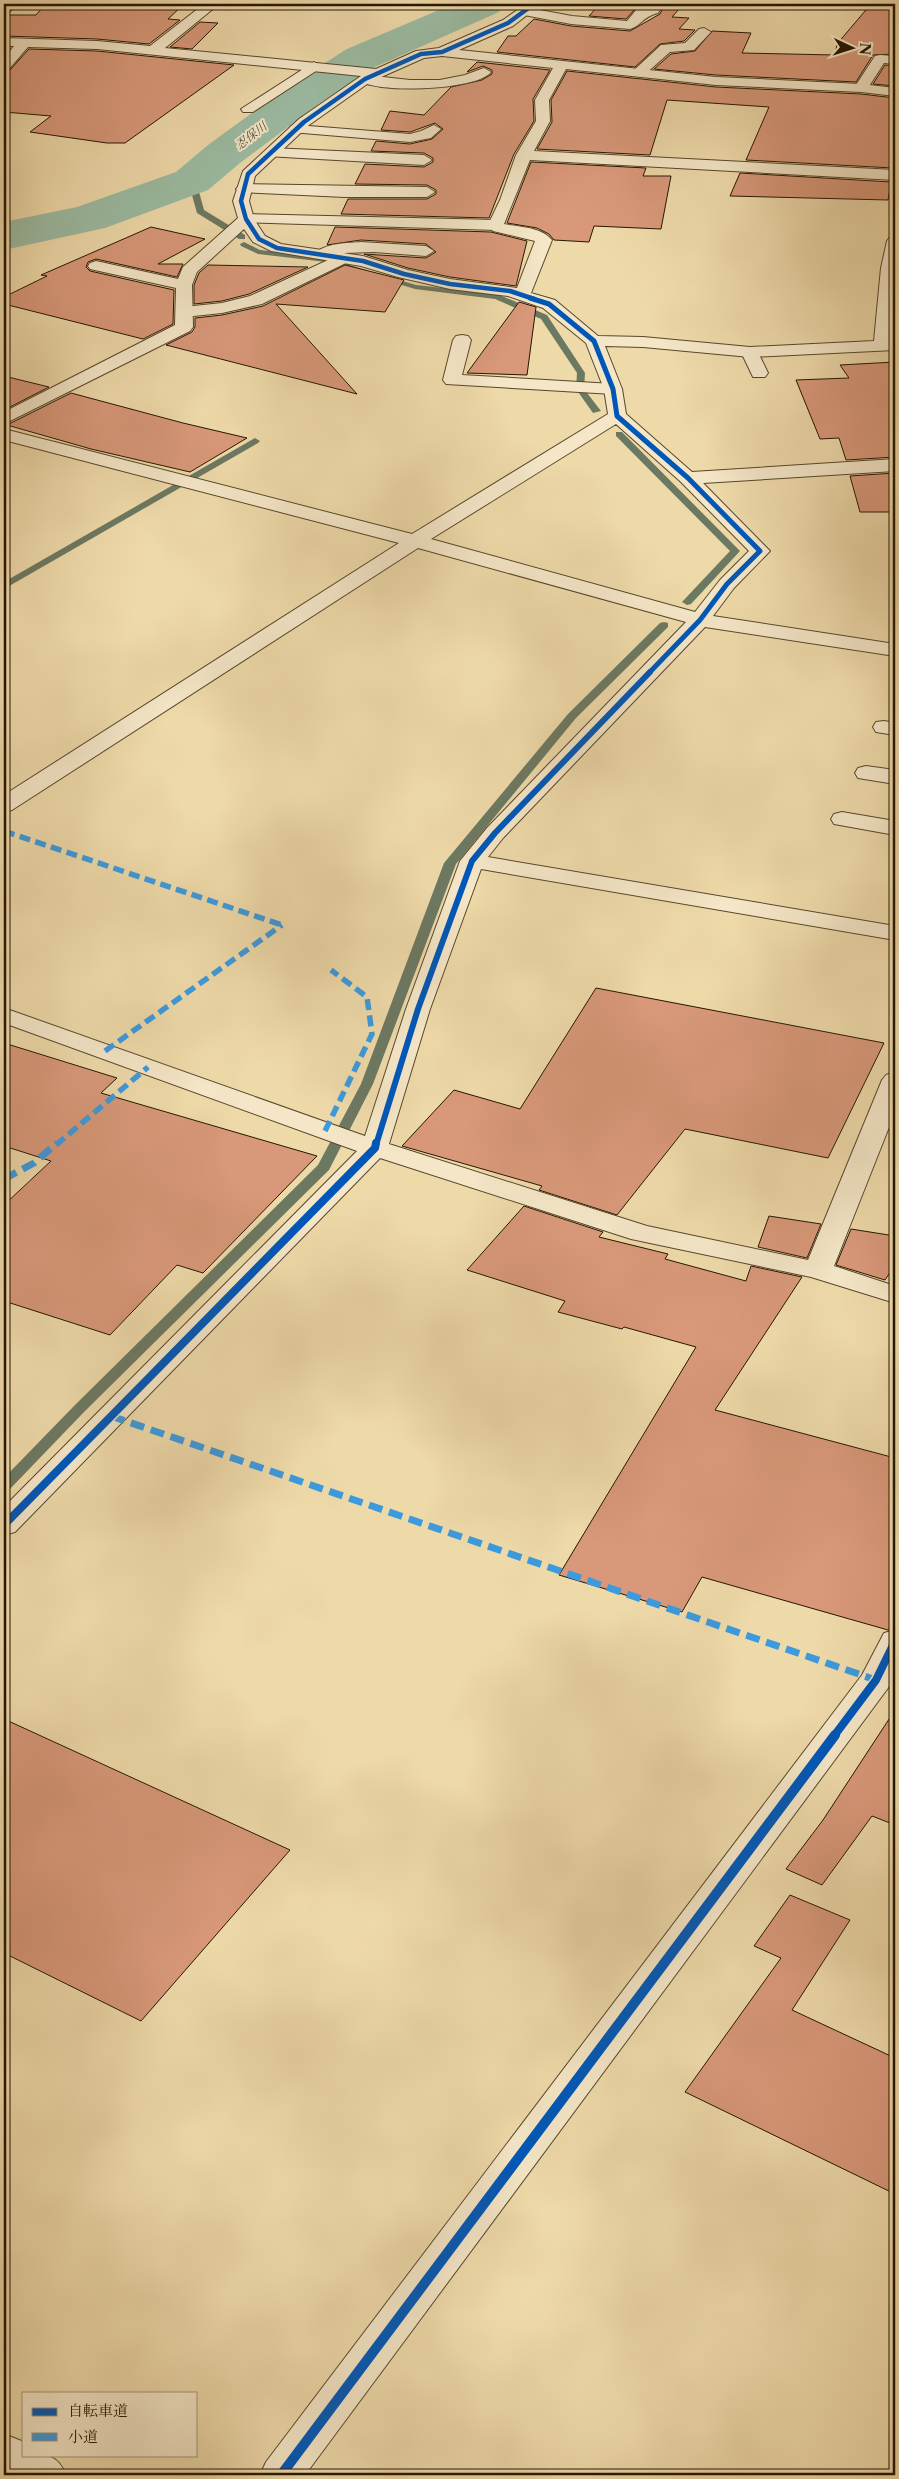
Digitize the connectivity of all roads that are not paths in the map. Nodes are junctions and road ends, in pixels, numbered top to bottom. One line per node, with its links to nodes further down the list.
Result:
1 (10, 4): 4 (street)
2 (212, 4): 9 (street)
3 (529, 8): 5 (street); 10 (street)
4 (4, 9)
5 (653, 10)
6 (704, 32): 16 (street)
7 (4, 42): 8 (street)
8 (24, 43): 9 (street); 13 (street)
9 (152, 50): 14 (street)
10 (442, 52): 12 (street); 17 (street)
11 (895, 60): 18 (street)
12 (562, 64): 16 (street); 24 (street)
13 (4, 66)
14 (318, 67): 17 (street); 20 (street)
15 (484, 72): 17 (street)
16 (638, 72): 18 (street)
17 (372, 75): 21 (street)
18 (861, 88): 19 (street)
19 (895, 92)
20 (248, 109)
21 (296, 129): 22 (street); 23 (street)
22 (434, 129)
23 (271, 153): 25 (street); 27 (street)
24 (524, 155): 26 (street); 30 (street)
25 (424, 160)
26 (895, 175)
27 (244, 189): 28 (street); 29 (street)
28 (427, 192)
29 (246, 219): 30 (street); 33 (street); 36 (street)
30 (496, 225): 38 (street)
31 (895, 241): 37 (street)
32 (426, 250): 33 (street)
33 (322, 254): 34 (street)
34 (344, 258): 38 (street); 39 (street)
35 (96, 266): 36 (street)
36 (184, 285): 39 (street)
37 (891, 294): 42 (street)
38 (522, 295): 41 (street)
39 (184, 312): 47 (street)
40 (462, 340): 45 (street)
41 (594, 341): 43 (street); 45 (street)
42 (888, 345): 43 (street)
43 (750, 352): 44 (street)
44 (759, 372)
45 (613, 389): 46 (street)
46 (617, 416): 50 (street); 51 (street)
47 (4, 419)
48 (4, 434): 51 (street)
49 (895, 465): 50 (street)
50 (688, 478): 52 (street)
51 (415, 541): 52 (street); 56 (street)
52 (700, 620): 53 (street); 59 (street)
53 (895, 650)
54 (866, 773): 55 (street)
55 (895, 778)
56 (4, 805)
57 (842, 819): 58 (street)
58 (895, 828)
59 (472, 861): 60 (street); 63 (street)
60 (895, 933)
61 (4, 1015): 63 (street)
62 (895, 1080): 64 (street)
63 (375, 1148): 64 (street); 66 (street)
64 (818, 1270): 65 (street)
65 (895, 1296)
66 (4, 1525)
67 (895, 1641): 70 (street)
68 (4, 2452): 69 (street)
69 (45, 2475)
70 (281, 2475)

